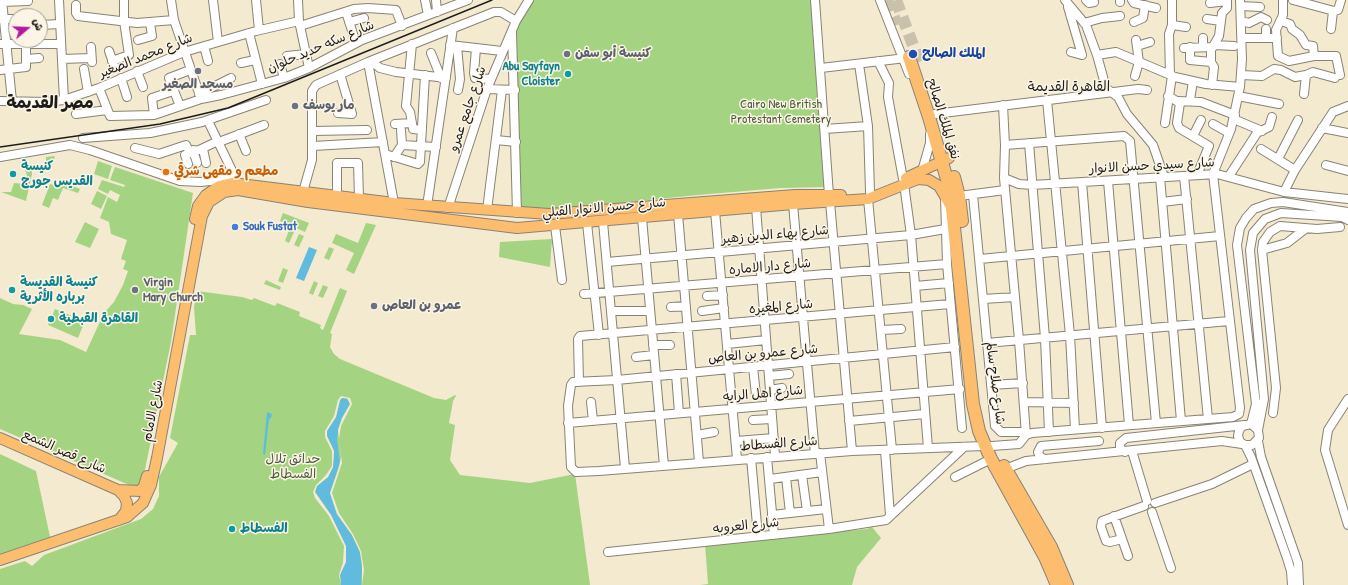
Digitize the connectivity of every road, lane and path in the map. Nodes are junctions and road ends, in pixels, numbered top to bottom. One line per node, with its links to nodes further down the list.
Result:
1 (59, 0): 47 (street)
2 (124, 0): 38 (street)
3 (172, 0): 36 (street)
4 (213, 0): 61 (street)
5 (256, 0): 55 (street)
6 (298, 0): 45 (street)
7 (425, 0): 31 (street)
8 (436, 0): 30 (street)
9 (468, 0): 21 (street, شارع سكه حديد حلوان)
10 (529, 0): 49 (street, شارع جامع عمرو)
11 (815, 0): 100 (street)
12 (880, 0): 86 (street)
13 (1132, 0): 25 (street)
14 (1172, 0): 50 (street)
15 (1283, 0): 41 (street)
16 (1293, 0): 26 (street)
17 (2, 1): 18 (street); 34 (street)
18 (28, 1)
19 (1065, 1): 46 (street); 79 (street)
20 (1227, 1): 22 (street); 39 (street)
21 (450, 3): 30 (street, شارع سكه حديد حلوان)
22 (1210, 3)
23 (1240, 3): 27 (street); 40 (street)
24 (76, 5): 38 (street)
25 (1145, 5): 28 (street); 43 (street)
26 (1340, 6): 54 (street)
27 (1260, 7)
28 (1156, 8)
29 (346, 12): 42 (street); 45 (street, شارع محمد الصغير); 51 (street, شارع محمد الصغير)
30 (437, 12): 31 (street, شارع سكه حديد حلوان)
31 (428, 15): 51 (street, شارع سكه حديد حلوان)
32 (1120, 16): 46 (street)
33 (364, 18): 42 (street)
34 (2, 19): 64 (street)
35 (1207, 19): 39 (street)
36 (174, 20): 44 (street); 78 (street)
37 (1267, 20): 40 (street)
38 (124, 21): 44 (street); 76 (street)
39 (1221, 21): 70 (street)
40 (1241, 21): 58 (street)
41 (1281, 21): 60 (street); 84 (street)
42 (349, 22): 63 (street)
43 (1134, 22)
44 (150, 23): 59 (street)
45 (300, 23): 55 (street, شارع محمد الصغير); 81 (street)
46 (1084, 23): 82 (street)
47 (60, 24): 48 (street); 66 (street)
48 (48, 25)
49 (514, 25): 53 (street); 77 (street, شارع جامع عمرو); 127 (street)
50 (1172, 25): 52 (street); 110 (street)
51 (402, 26): 63 (street, شارع سكه حديد حلوان)
52 (1186, 27)
53 (453, 28): 67 (street); 69 (street)
54 (1331, 29)
55 (259, 30): 56 (street, شارع محمد الصغير)
56 (249, 33): 61 (street, شارع محمد الصغير); 89 (street)
57 (1203, 38): 73 (street)
58 (1242, 38): 60 (street); 108 (street)
59 (138, 40)
60 (1278, 41): 84 (street)
61 (218, 42): 68 (street, شارع محمد الصغير)
62 (1150, 42): 93 (street)
63 (356, 43): 99 (street, شارع سكه حديد حلوان)
64 (3, 44): 102 (street)
65 (48, 44): 66 (street)
66 (61, 44): 88 (street)
67 (412, 44): 92 (street); 105 (street)
68 (204, 46): 78 (street, شارع محمد الصغير); 90 (street)
69 (454, 46): 75 (street); 116 (street); 125 (street)
70 (1214, 46): 71 (street); 73 (street); 98 (street)
71 (1234, 46)
72 (91, 47): 88 (street)
73 (1203, 47): 98 (street)
74 (26, 48): 87 (street)
75 (476, 48): 77 (street); 117 (street)
76 (109, 51)
77 (502, 51): 117 (street, شارع جامع عمرو)
78 (184, 52): 103 (street); 104 (street, شارع محمد الصغير)
79 (1071, 52)
80 (431, 53): 116 (street)
81 (306, 54): 83 (street); 99 (street)
82 (1097, 55): 93 (street); 131 (street)
83 (287, 56)
84 (1314, 56): 112 (street)
85 (39, 58): 87 (street)
86 (906, 58): 91 (street); 152 (highway, نفق الملك الصالح)
87 (27, 59): 102 (street)
88 (62, 59): 137 (street)
89 (255, 60): 94 (street); 119 (street)
90 (208, 61)
91 (878, 61): 96 (street); 210 (street)
92 (369, 62): 105 (street); 106 (street); 176 (street)
93 (1139, 62): 109 (street); 110 (street)
94 (241, 63)
95 (280, 64): 115 (street)
96 (859, 64): 100 (street); 162 (street)
97 (920, 64): 152 (highway, نفق الملك الصالح)
98 (1214, 65): 120 (street)
99 (309, 68): 115 (street, شارع سكه حديد حلوان)
100 (821, 68): 164 (street)
101 (84, 69): 130 (street)
102 (4, 70): 142 (street)
103 (190, 70): 129 (street); 133 (street)
104 (137, 71): 113 (street, شارع محمد الصغير); 121 (street)
105 (409, 73): 107 (street); 158 (street)
106 (340, 74): 150 (street); 167 (street)
107 (425, 75): 116 (street); 166 (street)
108 (1241, 75): 111 (street); 122 (street)
109 (1135, 76)
110 (1171, 76): 118 (street); 134 (street)
111 (1308, 76): 112 (street); 132 (street)
112 (1341, 76)
113 (121, 78): 123 (street, شارع محمد الصغير); 136 (street)
114 (231, 78): 133 (street)
115 (284, 78): 119 (street, شارع سكه حديد حلوان)
116 (444, 78): 184 (street)
117 (491, 79): 124 (street, شارع جامع عمرو)
118 (1193, 81): 120 (street); 140 (street)
119 (262, 84): 133 (street, شارع سكه حديد حلوان)
120 (1212, 84): 122 (street)
121 (143, 87)
122 (1240, 87): 135 (street)
123 (99, 88): 130 (street, شارع محمد الصغير); 148 (street)
124 (487, 89): 126 (street); 232 (street, شارع جامع عمرو)
125 (458, 90)
126 (502, 90): 127 (street); 174 (street)
127 (515, 90): 177 (street)
128 (1147, 90): 131 (street)
129 (174, 91): 146 (street); 151 (street)
130 (88, 92): 137 (street, شارع محمد الصغير)
131 (1111, 92): 139 (street); 206 (street)
132 (1304, 94)
133 (200, 96): 146 (street, شارع سكه حديد حلوان)
134 (1168, 96): 143 (street); 159 (street)
135 (1238, 96): 144 (street); 154 (street)
136 (128, 97)
137 (64, 100): 142 (street, شارع محمد الصغير)
138 (266, 100): 157 (street)
139 (1047, 100): 145 (street); 178 (street)
140 (1190, 100): 143 (street); 154 (street)
141 (0, 101): 142 (street, شارع محمد الصغير)
142 (12, 101)
143 (1178, 101): 172 (street)
144 (1279, 104)
145 (1003, 105): 152 (street); 181 (street)
146 (180, 106): 151 (street, شارع سكه حديد حلوان)
147 (1348, 106): 163 (street)
148 (108, 113): 149 (street, شارع سكه حديد حلوان); 151 (street, شارع سكه حديد حلوان)
149 (76, 114)
150 (338, 114)
151 (154, 115)
152 (930, 116): 194 (highway, نفق الملك الصالح); 200 (street)
153 (1272, 117): 168 (street)
154 (1235, 118): 168 (street); 169 (street)
155 (1202, 120): 172 (street)
156 (1298, 120): 193 (street)
157 (208, 121): 173 (street); 175 (street)
158 (412, 123): 166 (street); 180 (street)
159 (1165, 123)
160 (1212, 124): 169 (street)
161 (264, 125): 171 (street)
162 (868, 126): 164 (street); 220 (street)
163 (1322, 128): 170 (street); 199 (street)
164 (824, 129): 222 (street)
165 (367, 130): 167 (street)
166 (422, 130): 183 (street)
167 (313, 131): 182 (street)
168 (1262, 131): 205 (street)
169 (1229, 133): 202 (street)
170 (1348, 133)
171 (240, 134): 175 (street); 189 (street)
172 (1193, 136): 203 (street)
173 (83, 138)
174 (496, 140): 177 (street); 233 (street)
175 (219, 141): 186 (street); 212 (street)
176 (383, 142): 182 (street); 190 (street)
177 (516, 142): 235 (street)
178 (1050, 142): 179 (street); 208 (street); 213 (street)
179 (1029, 143): 181 (street); 214 (street)
180 (402, 145): 183 (street); 192 (street)
181 (1005, 145): 207 (street)
182 (313, 146): 216 (street)
183 (421, 146): 184 (street); 192 (street)
184 (436, 147): 230 (street)
185 (135, 148): 188 (street)
186 (203, 149): 188 (street); 196 (street)
187 (1261, 149): 193 (street)
188 (191, 150): 195 (street); 197 (street)
189 (246, 151)
190 (385, 154): 192 (street); 227 (street)
191 (0, 157): 212 (street)
192 (394, 157)
193 (1278, 159): 199 (street)
194 (946, 160): 200 (main road, شارع حسن الانوار القبلي); 218 (highway, نفق الملك الصالح)
195 (197, 163)
196 (206, 163)
197 (188, 164)
198 (1326, 165): 201 (street)
199 (1295, 170): 217 (street)
200 (922, 171): 210 (main road, شارع حسن الانوار القبلي)
201 (1348, 171)
202 (1213, 174): 203 (street, شارع سيدي حسن الانوار); 205 (street, شارع سيدي حسن الانوار); 247 (street)
203 (1197, 175): 204 (street, شارع سيدي حسن الانوار)
204 (1184, 176): 206 (street, شارع سيدي حسن الانوار); 224 (street)
205 (1229, 176): 217 (street, شارع سيدي حسن الانوار)
206 (1162, 177): 208 (street, شارع سيدي حسن الانوار); 226 (street)
207 (1004, 178): 214 (street, شارع سيدي حسن الانوار); 215 (street)
208 (1134, 179): 209 (street, شارع سيدي حسن الانوار); 252 (street)
209 (1108, 181): 211 (street, شارع سيدي حسن الانوار); 254 (street)
210 (904, 182): 218 (main road, شارع حسن الانوار القبلي); 220 (main road, شارع حسن الانوار القبلي); 246 (street)
211 (1082, 182): 213 (street, شارع سيدي حسن الانوار); 256 (street)
212 (238, 184): 216 (main road, شارع حسن الانوار القبلي); 229 (main road, شارع حسن الانوار القبلي); 412 (main road, شارع الامام)
213 (1054, 184): 214 (street, شارع سيدي حسن الانوار); 259 (street)
214 (1032, 185): 260 (street)
215 (1005, 190): 219 (street); 262 (street)
216 (303, 192): 221 (main road, شارع حسن الانوار القبلي)
217 (1284, 192): 225 (street, شارع سيدي حسن الانوار)
218 (953, 193): 219 (street); 244 (street); 389 (highway, شارع صلاح سالم); 389 (highway, شارع صلاح سالم)
219 (973, 194): 264 (street)
220 (869, 196): 222 (main road, شارع حسن الانوار القبلي); 248 (street)
221 (337, 197): 223 (main road, شارع حسن الانوار القبلي); 223 (street)
222 (829, 198): 228 (main road, شارع حسن الانوار القبلي); 235 (main road, شارع حسن الانوار القبلي); 250 (street)
223 (360, 199): 229 (main road, شارع حسن الانوار القبلي)
224 (1187, 199): 226 (street); 249 (street)
225 (1348, 199)
226 (1162, 202): 251 (street)
227 (394, 203): 229 (main road, شارع حسن الانوار القبلي); 230 (main road, شارع حسن الانوار القبلي)
228 (793, 204): 231 (main road, شارع حسن الانوار القبلي); 253 (street)
229 (374, 206): 243 (main road, شارع حسن الانوار القبلي)
230 (427, 206): 232 (main road, شارع حسن الانوار القبلي)
231 (756, 207): 234 (main road, شارع حسن الانوار القبلي); 255 (street)
232 (448, 208): 233 (main road, شارع حسن الانوار القبلي)
233 (487, 210): 235 (main road, شارع حسن الانوار القبلي)
234 (715, 211): 236 (main road, شارع حسن الانوار القبلي); 258 (street)
235 (514, 213): 243 (main road)
236 (678, 214): 238 (main road, شارع حسن الانوار القبلي); 261 (street)
237 (1345, 215): 266 (street); 267 (street)
238 (642, 218): 239 (main road, شارع حسن الانوار القبلي); 263 (street)
239 (603, 222): 240 (main road, شارع حسن الانوار القبلي); 265 (street)
240 (587, 223): 241 (main road, شارع حسن الانوار القبلي); 284 (street)
241 (555, 226): 243 (main road, شارع حسن الانوار القبلي); 275 (street)
242 (1340, 227): 245 (street)
243 (510, 228)
244 (945, 229): 246 (street, شارع بهاء الدين زهير); 268 (street)
245 (1305, 229): 257 (street); 257 (street)
246 (911, 235): 248 (street, شارع بهاء الدين زهير); 269 (street)
247 (1220, 236): 249 (street); 303 (street)
248 (872, 238): 250 (street, شارع بهاء الدين زهير); 270 (street)
249 (1190, 239): 251 (street); 305 (street)
250 (833, 242): 253 (street, شارع بهاء الدين زهير); 271 (street)
251 (1165, 242): 252 (street); 306 (street)
252 (1140, 244): 254 (street); 308 (street)
253 (797, 245): 255 (street, شارع بهاء الدين زهير); 272 (street)
254 (1113, 247): 256 (street); 312 (street)
255 (759, 248): 258 (street, شارع بهاء الدين زهير); 276 (street)
256 (1088, 249): 259 (street); 313 (street)
257 (1262, 250): 289 (street)
258 (719, 252): 261 (street, شارع بهاء الدين زهير); 277 (street)
259 (1061, 252): 260 (street); 316 (street)
260 (1038, 254): 262 (street); 317 (street)
261 (682, 255): 263 (street, شارع بهاء الدين زهير); 279 (street)
262 (1012, 256): 264 (street); 287 (street)
263 (646, 258): 265 (street, شارع بهاء الدين زهير); 281 (street)
264 (980, 259): 288 (street)
265 (607, 262): 282 (street)
266 (1251, 262): 267 (street); 273 (street)
267 (1239, 263): 274 (street)
268 (947, 264): 269 (street, شارع دار الاماره); 278 (street)
269 (913, 267): 270 (street, شارع دار الاماره); 280 (street)
270 (875, 270): 271 (street, شارع دار الاماره); 296 (street)
271 (836, 273): 272 (street, شارع دار الاماره); 300 (street)
272 (800, 276): 276 (street, شارع دار الاماره); 301 (street)
273 (1253, 276): 274 (street); 291 (street)
274 (1241, 277): 374 (street)
275 (562, 280)
276 (762, 280): 277 (street, شارع دار الاماره); 302 (street)
277 (722, 283): 279 (street, شارع دار الاماره); 285 (street)
278 (949, 283): 280 (street); 290 (street)
279 (684, 286): 281 (street, شارع دار الاماره); 292 (street)
280 (913, 287): 294 (street)
281 (648, 289): 282 (street, شارع دار الاماره); 298 (street)
282 (610, 293): 284 (street, شارع دار الاماره); 297 (street)
283 (584, 294): 284 (street, شارع دار الاماره)
284 (595, 294): 315 (street)
285 (723, 295): 286 (street); 295 (street)
286 (707, 296)
287 (1015, 297): 288 (street); 319 (street)
288 (983, 300): 320 (street)
289 (1267, 303): 291 (street); 360 (street)
290 (950, 304): 294 (street, شارع المغيره); 324 (street)
291 (1256, 304): 378 (street)
292 (686, 306): 293 (street); 307 (street)
293 (671, 307)
294 (916, 307): 296 (street, شارع المغيره); 325 (street)
295 (724, 308): 299 (street); 304 (street)
296 (879, 310): 300 (street, شارع المغيره); 310 (street)
297 (611, 311): 298 (street); 314 (street)
298 (650, 311): 311 (street)
299 (702, 311)
300 (839, 314): 301 (street, شارع المغيره); 329 (street)
301 (803, 317): 302 (street, شارع المغيره); 330 (street)
302 (765, 321): 304 (street, شارع المغيره); 318 (street)
303 (1229, 321): 305 (street); 366 (street, شارع الفسطاط)
304 (725, 324): 307 (street, شارع المغيره); 321 (street)
305 (1199, 324): 306 (street); 366 (street)
306 (1173, 326): 308 (street); 370 (street)
307 (688, 328): 311 (street, شارع المغيره); 334 (street)
308 (1148, 328): 312 (street); 372 (street)
309 (900, 329): 310 (street)
310 (881, 330): 326 (street)
311 (652, 331): 314 (street, شارع المغيره); 323 (street)
312 (1121, 331): 313 (street); 373 (street)
313 (1095, 333): 316 (street); 376 (street)
314 (614, 334): 315 (street, شارع المغيره); 339 (street)
315 (599, 335): 340 (street, شارع المغيره)
316 (1070, 335): 317 (street); 355 (street)
317 (1045, 338): 319 (street); 354 (street)
318 (766, 340): 321 (street); 331 (street)
319 (1019, 340): 320 (street); 341 (street)
320 (987, 343): 342 (street)
321 (727, 344): 333 (street)
322 (670, 345): 323 (street)
323 (653, 346): 327 (street)
324 (955, 347): 325 (street, شارع عمرو بن العاص); 344 (street)
325 (920, 351): 326 (street, شارع عمرو بن العاص); 346 (street)
326 (883, 354): 329 (street, شارع عمرو بن العاص); 348 (street)
327 (654, 355): 328 (street); 337 (street)
328 (636, 356)
329 (843, 358): 330 (street, شارع عمرو بن العاص); 349 (street)
330 (807, 362): 331 (street, شارع عمرو بن العاص); 352 (street)
331 (768, 365): 332 (street, شارع عمرو بن العاص); 338 (street)
332 (753, 367): 333 (street, شارع عمرو بن العاص); 347 (street)
333 (729, 369): 334 (street, شارع عمرو بن العاص); 357 (street)
334 (692, 373): 335 (street, شارع عمرو بن العاص); 358 (street)
335 (676, 374): 337 (street, شارع عمرو بن العاص); 359 (street)
336 (789, 374): 338 (street)
337 (656, 376): 339 (street, شارع عمرو بن العاص); 362 (street)
338 (769, 376): 345 (street)
339 (617, 380): 340 (street, شارع عمرو بن العاص); 363 (street)
340 (576, 382): 371 (street)
341 (1023, 383): 342 (street); 353 (street)
342 (991, 386): 381 (street)
343 (782, 388): 345 (street)
344 (960, 388): 346 (street, شارع اهل الرايه); 375 (street)
345 (770, 390): 356 (street)
346 (923, 392): 348 (street, شارع اهل الرايه); 361 (street)
347 (756, 395)
348 (887, 395): 349 (street, شارع اهل الرايه); 364 (street)
349 (847, 398): 352 (street, شارع اهل الرايه); 369 (street)
350 (1348, 399): 421 (street)
351 (590, 402): 368 (street)
352 (811, 402): 356 (street, شارع اهل الرايه); 395 (street)
353 (1024, 402): 354 (street); 381 (street)
354 (1048, 403): 355 (street); 380 (street)
355 (1074, 403): 377 (street)
356 (771, 405): 357 (street, شارع اهل الرايه); 365 (street)
357 (733, 409): 358 (street, شارع اهل الرايه); 385 (street)
358 (695, 412): 359 (street, شارع اهل الرايه); 382 (street)
359 (679, 413): 362 (street, شارع اهل الرايه)
360 (1273, 413)
361 (925, 414): 364 (street); 391 (street)
362 (659, 415): 363 (street, شارع اهل الرايه); 403 (street)
363 (621, 418): 368 (street, شارع اهل الرايه); 404 (street)
364 (889, 418): 369 (street); 392 (street)
365 (772, 419): 367 (street); 384 (street)
366 (1208, 419): 370 (street, شارع الفسطاط)
367 (753, 420)
368 (593, 421): 371 (street, شارع اهل الرايه)
369 (849, 421): 393 (street)
370 (1181, 421): 372 (street, شارع الفسطاط)
371 (568, 423): 404 (street, شارع الفسطاط)
372 (1156, 423): 373 (street, شارع الفسطاط)
373 (1129, 425): 376 (street, شارع الفسطاط)
374 (1248, 425): 378 (street); 388 (street); 394 (street)
375 (962, 428)
376 (1102, 428): 377 (street, شارع الفسطاط)
377 (1075, 429): 380 (street, شارع الفسطاط)
378 (1258, 430): 387 (street)
379 (714, 432): 382 (street)
380 (1049, 432): 381 (street, شارع الفسطاط)
381 (1026, 434): 389 (street, شارع الفسطاط)
382 (697, 435): 401 (street)
383 (0, 438): 411 (main road, شارع قصر الشمع)
384 (774, 438): 385 (street); 396 (street)
385 (736, 441): 398 (street)
386 (1099, 441): 400 (street)
387 (1258, 441): 388 (street); 428 (street)
388 (1244, 445): 394 (street); 402 (street)
389 (988, 446): 390 (street, شارع الفسطاط); 399 (highway, شارع صلاح سالم); 405 (highway, شارع صلاح سالم)
390 (964, 447): 391 (street, شارع الفسطاط); 419 (street)
391 (928, 448): 392 (street, شارع الفسطاط)
392 (889, 450): 393 (street, شارع الفسطاط); 419 (street)
393 (852, 451): 395 (street, شارع الفسطاط)
394 (1128, 451): 400 (street); 413 (street)
395 (818, 454): 396 (street, شارع الفسطاط); 406 (street)
396 (771, 456): 397 (street, شارع الفسطاط); 410 (street)
397 (751, 458): 398 (street, شارع الفسطاط); 424 (street)
398 (737, 459): 401 (street, شارع الفسطاط)
399 (990, 459): 409 (street); 431 (highway, شارع صلاح سالم)
400 (1045, 459): 405 (street)
401 (699, 462): 403 (street, شارع الفسطاط)
402 (1253, 464): 413 (street); 428 (street)
403 (664, 466): 404 (street, شارع الفسطاط)
404 (625, 468)
405 (1006, 469): 432 (highway, شارع صلاح سالم)
406 (822, 472): 407 (street); 414 (street)
407 (802, 475): 408 (street); 415 (street)
408 (786, 477): 410 (street); 416 (street)
409 (954, 478)
410 (770, 479): 417 (street)
411 (118, 490): 412 (main road); 420 (main road)
412 (143, 493): 420 (main road, شارع الامام)
413 (1149, 503): 418 (street); 430 (street)
414 (826, 509): 415 (street); 422 (street)
415 (807, 511): 416 (street)
416 (790, 513): 417 (street)
417 (772, 515): 423 (street)
418 (1114, 516): 425 (street); 425 (street)
419 (888, 518): 422 (street, شارع العروبه)
420 (118, 520): 429 (main road, شارع الامام)
421 (1348, 525)
422 (829, 529): 423 (street, شارع العروبه)
423 (774, 535): 424 (street, شارع العروبه)
424 (758, 536): 426 (street, شارع العروبه)
425 (1122, 539): 427 (street)
426 (608, 552)
427 (1128, 556)
428 (1291, 556): 433 (street); 434 (street)
429 (0, 560)
430 (1171, 568)
431 (1057, 585)
432 (1067, 585)
433 (1292, 585)
434 (1299, 585)

